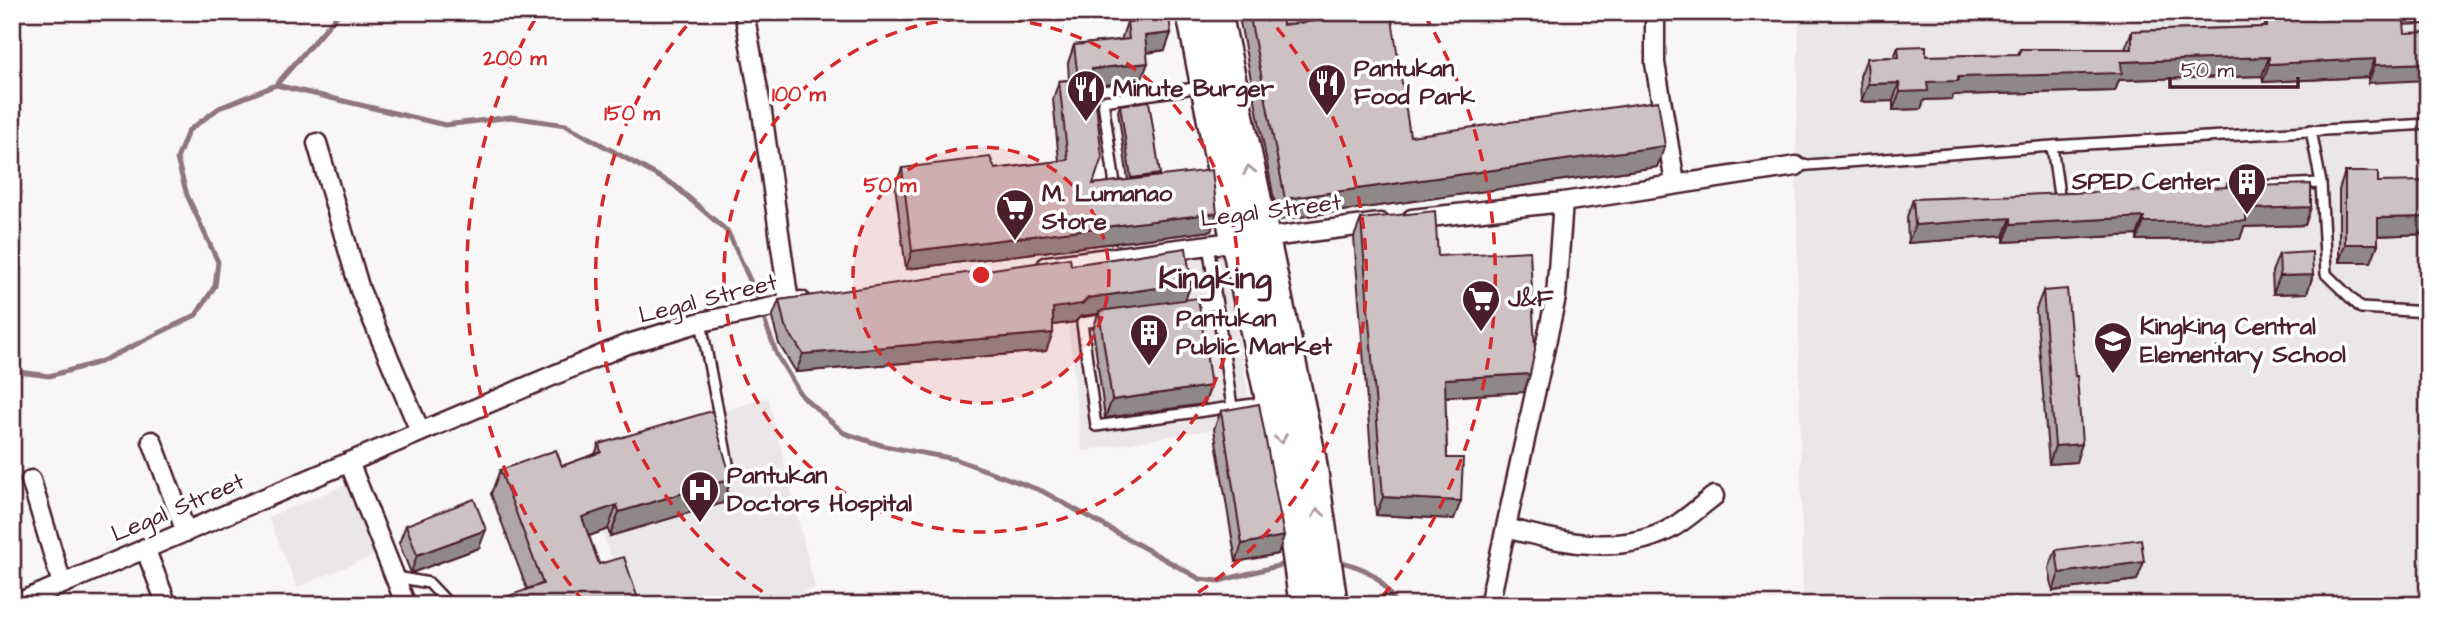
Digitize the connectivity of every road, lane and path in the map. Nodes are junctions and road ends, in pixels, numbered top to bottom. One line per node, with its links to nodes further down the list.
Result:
1 (744, 12): 22 (street)
2 (1193, 12): 5 (highway)
3 (1215, 12): 19 (highway, one-way to 3)
4 (1655, 12): 11 (street)
5 (1207, 86): 14 (lane); 19 (highway)
6 (2428, 124): 7 (lane)
7 (2311, 130): 9 (lane); 12 (lane)
8 (317, 143): 30 (street)
9 (2052, 146): 10 (lane); 17 (lane)
10 (1796, 166): 11 (street, Legal Street)
11 (1675, 183): 18 (street, Legal Street)
12 (2321, 183): 13 (lane); 25 (lane)
13 (2224, 188)
14 (1130, 191)
15 (2072, 194): 17 (lane)
16 (2048, 195): 17 (lane)
17 (2059, 195)
18 (1563, 202): 19 (street, Legal Street); 36 (street)
19 (1236, 240): 20 (street, Legal Street); 23 (lane); 28 (highway); 39 (highway, one-way to 19)
20 (1030, 269)
21 (816, 299): 22 (street, Legal Street)
22 (789, 303): 27 (street, Legal Street)
23 (1217, 304): 24 (lane); 29 (lane)
24 (1181, 309)
25 (2428, 312)
26 (1120, 317): 29 (lane)
27 (701, 322): 30 (street, Legal Street); 33 (lane)
28 (1273, 401): 29 (lane); 39 (highway, one-way to 39)
29 (1232, 407)
30 (420, 431): 32 (street, Legal Street)
31 (152, 441): 37 (street)
32 (348, 462): 37 (street, Legal Street); 40 (street)
33 (730, 474)
34 (31, 480): 41 (street)
35 (1714, 496): 36 (street)
36 (1506, 528): 48 (street)
37 (186, 531): 38 (street, Legal Street)
38 (145, 548): 41 (street, Legal Street); 43 (street)
39 (1314, 570): 46 (highway); 47 (highway)
40 (396, 577): 44 (street); 45 (lane)
41 (62, 584): 42 (street, Legal Street)
42 (13, 605)
43 (167, 605)
44 (406, 605)
45 (450, 605)
46 (1307, 605)
47 (1331, 605)
48 (1489, 605)

